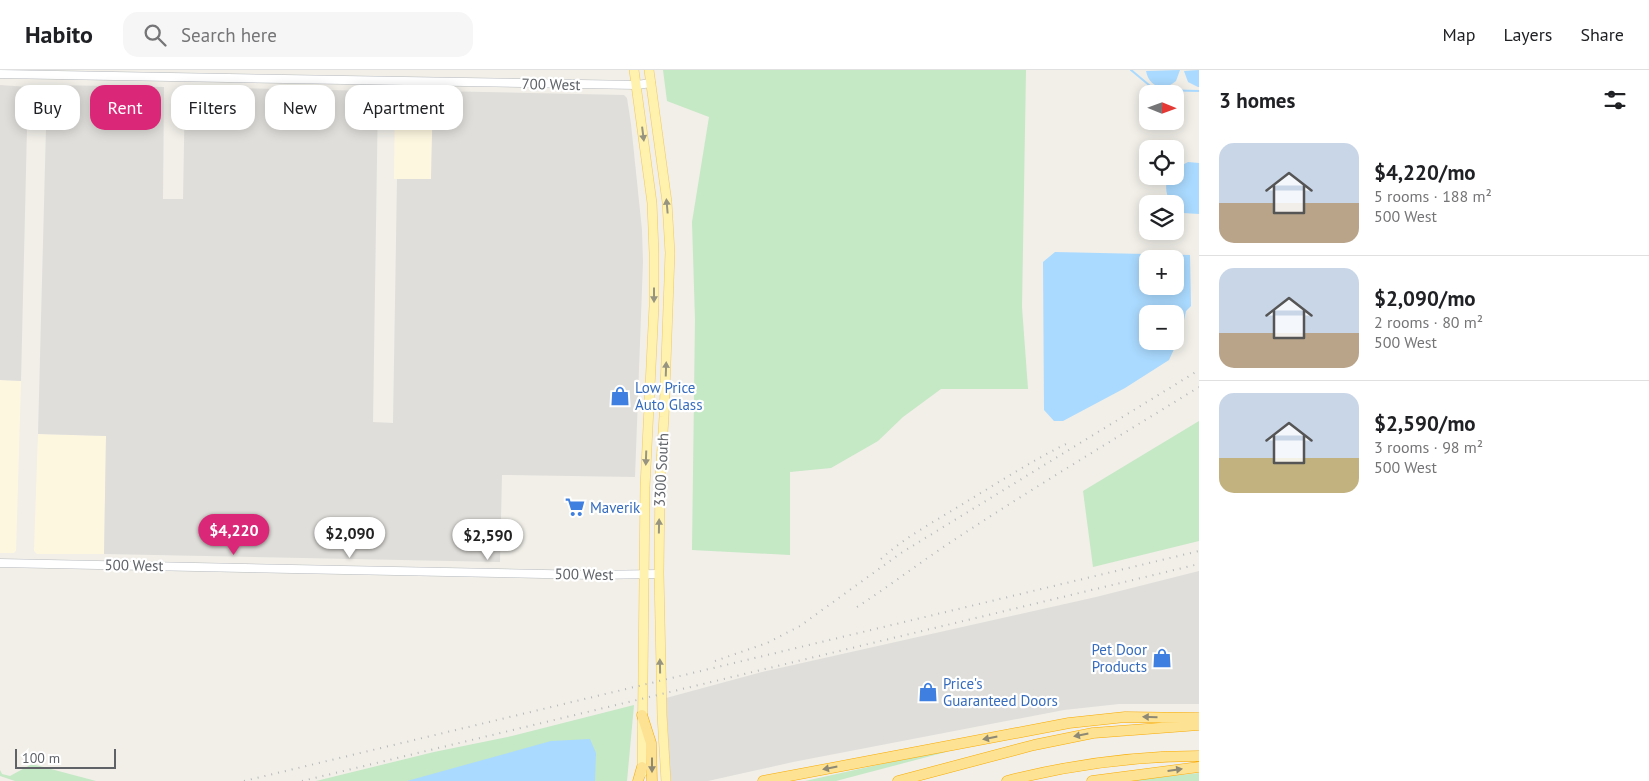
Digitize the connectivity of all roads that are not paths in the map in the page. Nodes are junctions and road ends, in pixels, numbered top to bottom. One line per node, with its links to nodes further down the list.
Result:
1 (634, 70): 5 (main road, 3300 South)
2 (649, 70): 4 (main road, 3300 South)
3 (0, 74): 5 (main road, 700 West)
4 (651, 83): 5 (main road, 700 West); 7 (main road, 3300 South, one-way to 4)
5 (637, 85): 8 (main road, 3300 South, one-way to 8)
6 (0, 563): 8 (main road, 500 West)
7 (658, 574): 8 (main road, 500 West); 18 (main road, 3300 South, one-way to 7)
8 (644, 575): 9 (main road, 3300 South)
9 (642, 715): 13 (main road, 3300 South); 17 (highway, one-way to 17)
10 (1199, 718): 19 (highway, one-way to 19)
11 (1199, 725): 20 (highway, one-way to 20)
12 (1199, 756): 21 (highway)
13 (642, 767): 15 (highway); 16 (main road, 3300 South)
14 (1199, 767): 22 (highway, one-way to 14)
15 (638, 781)
16 (642, 781)
17 (652, 781)
18 (666, 781)
19 (763, 781)
20 (898, 781)
21 (1007, 781)
22 (1092, 781)

